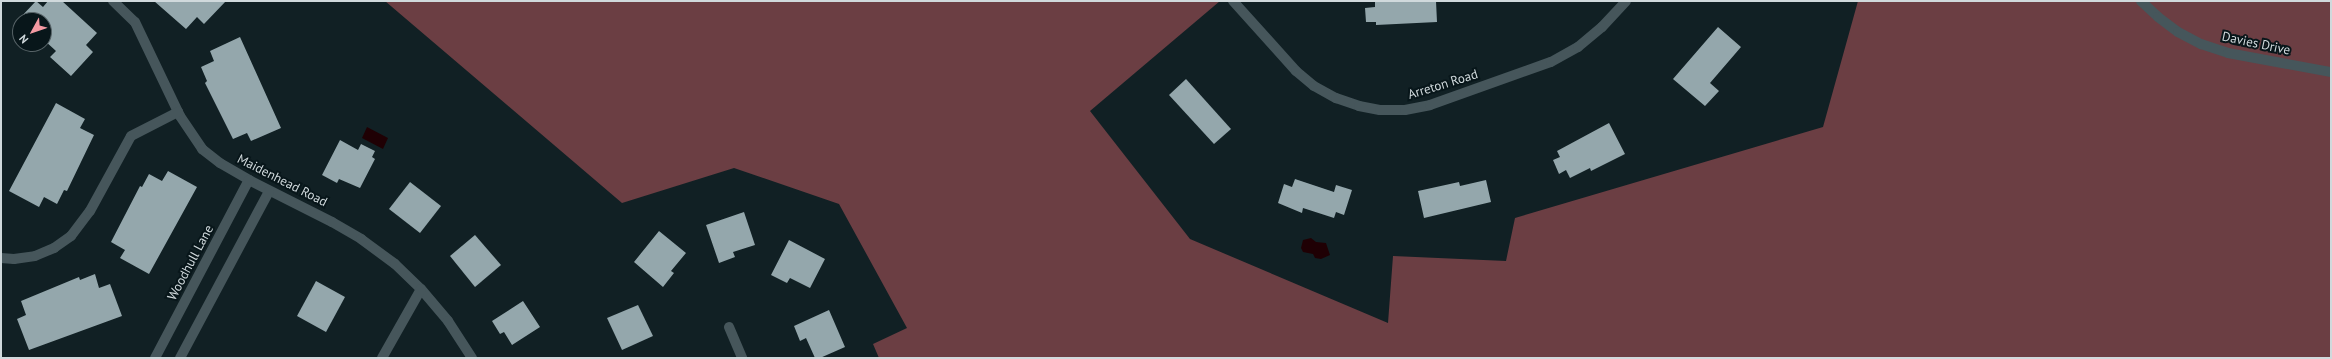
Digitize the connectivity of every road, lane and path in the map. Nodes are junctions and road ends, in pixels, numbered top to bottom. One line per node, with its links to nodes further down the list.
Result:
1 (113, 1): 6 (street, Maidenhead Road)
2 (1233, 1): 3 (street, Arreton Road)
3 (1626, 1)
4 (2141, 1): 5 (street, Davies Drive)
5 (2331, 72)
6 (178, 112): 7 (street, Maidenhead Road); 9 (street)
7 (249, 180): 8 (street, Maidenhead Road); 12 (street, Woodhull Lane)
8 (269, 191): 10 (street, Maidenhead Road); 13 (street)
9 (1, 258)
10 (421, 288): 14 (street); 15 (street, Maidenhead Road)
11 (728, 327): 16 (street)
12 (156, 358)
13 (180, 358)
14 (382, 358)
15 (472, 358)
16 (742, 358)

